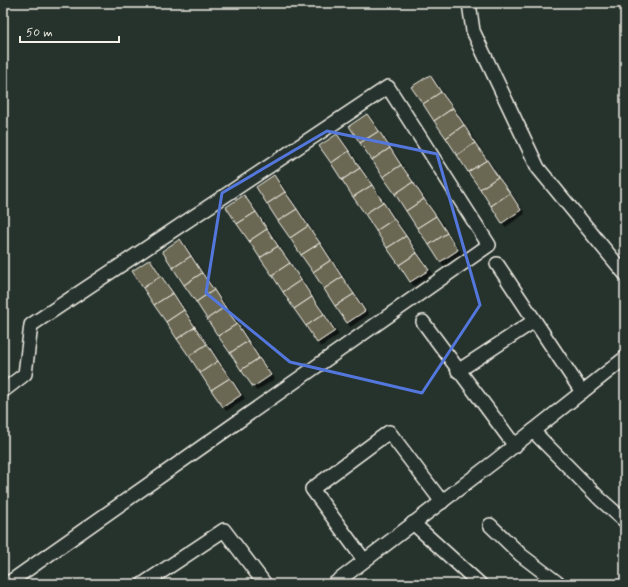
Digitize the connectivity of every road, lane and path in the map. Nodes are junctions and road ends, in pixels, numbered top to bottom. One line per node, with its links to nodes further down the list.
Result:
1 (469, 3): 3 (street)
2 (497, 264): 4 (street)
3 (625, 274)
4 (534, 321): 7 (street); 9 (street)
5 (423, 322): 7 (street)
6 (625, 358): 9 (street)
7 (458, 371): 11 (street)
8 (3, 391): 17 (street)
9 (582, 392): 10 (street)
10 (534, 431): 11 (street); 13 (street)
11 (515, 446): 12 (street)
12 (442, 502): 14 (street); 16 (street)
13 (625, 522)
14 (413, 523): 16 (street); 21 (street)
15 (490, 525): 22 (street)
16 (364, 560): 20 (street)
17 (7, 584)
18 (143, 584): 19 (street)
19 (265, 584)
20 (334, 584)
21 (480, 584)
22 (559, 584)

